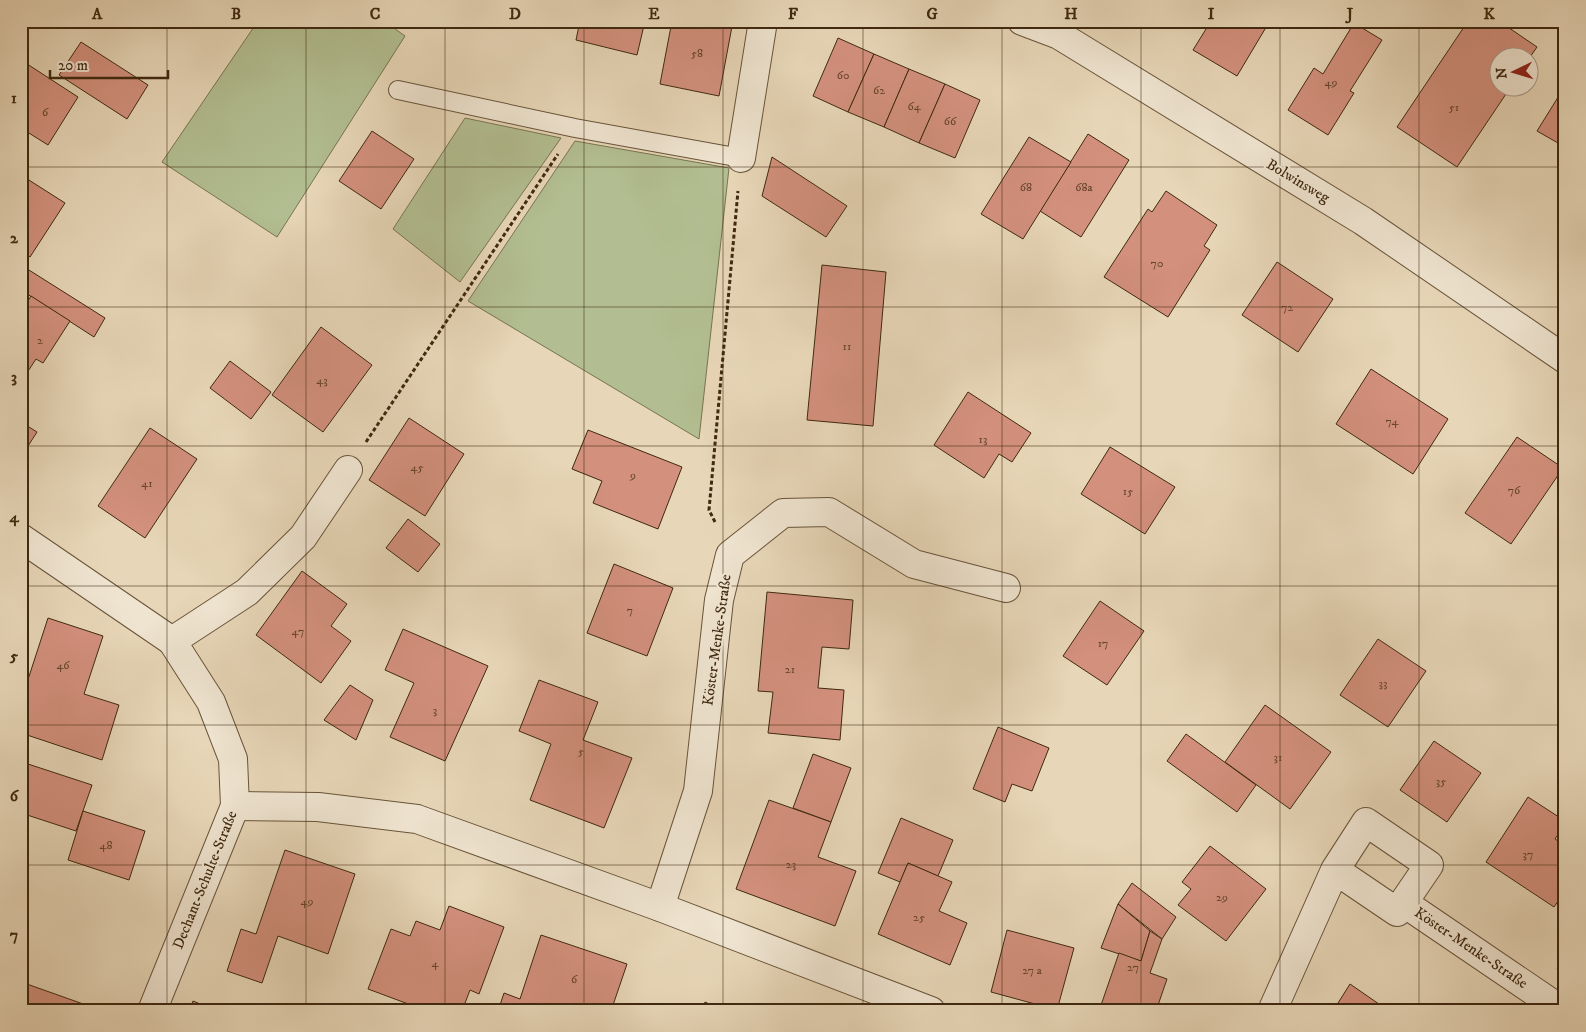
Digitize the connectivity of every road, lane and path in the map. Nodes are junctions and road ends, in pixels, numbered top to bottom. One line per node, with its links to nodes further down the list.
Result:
1 (763, 21): 5 (street)
2 (1022, 21): 6 (street, Bolwinsweg)
3 (398, 90): 4 (lane)
4 (575, 128): 5 (lane); 7 (path)
5 (741, 158): 9 (path)
6 (1565, 359)
7 (348, 470): 11 (street)
8 (21, 538): 11 (street, Dechant-Schulte-Straße)
9 (730, 555): 10 (street, Köster-Menke-Straße); 15 (street, Köster-Menke-Straße)
10 (1006, 588)
11 (172, 641): 12 (street, Dechant-Schulte-Straße)
12 (235, 806): 15 (street); 16 (street, Dechant-Schulte-Straße)
13 (1335, 870): 14 (street, Köster-Menke-Straße); 14 (street, Köster-Menke-Straße); 18 (street, Köster-Menke-Straße)
14 (1404, 903): 19 (street, Köster-Menke-Straße)
15 (660, 907): 17 (street)
16 (152, 1011)
17 (931, 1011)
18 (1272, 1011)
19 (1563, 1011)

